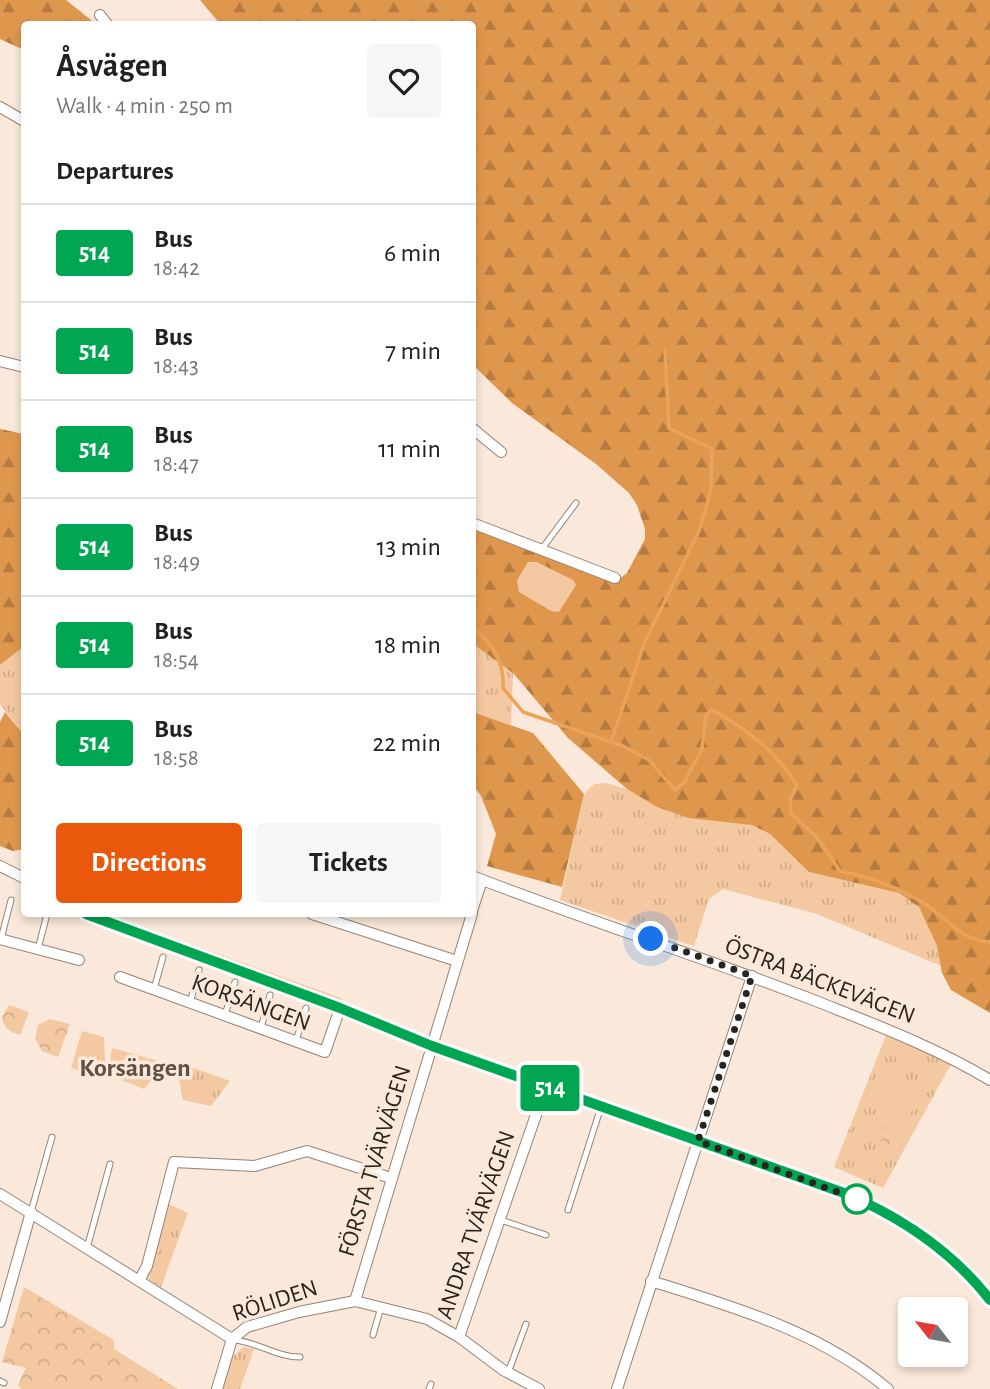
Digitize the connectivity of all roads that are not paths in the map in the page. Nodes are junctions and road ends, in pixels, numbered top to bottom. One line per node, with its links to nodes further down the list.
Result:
1 (0, 107): 2 (street)
2 (21, 119)
3 (0, 361): 4 (street)
4 (21, 366)
5 (476, 431): 6 (street)
6 (501, 452)
7 (576, 503): 9 (lane)
8 (476, 525): 9 (street)
9 (541, 551): 10 (street)
10 (615, 578)
11 (0, 866): 12 (street)
12 (21, 876)
13 (477, 878): 25 (street, ÖSTRA BÄCKEVÄGEN)
14 (11, 900): 19 (lane)
15 (46, 917): 20 (lane)
16 (94, 917): 32 (street)
17 (322, 917): 23 (street)
18 (470, 917): 23 (street, FÖRSTA TVÄRVÄGEN)
19 (0, 939): 20 (street)
20 (38, 948): 22 (street)
21 (163, 957): 28 (lane)
22 (79, 960)
23 (457, 961): 36 (street, FÖRSTA TVÄRVÄGEN)
24 (199, 970): 30 (lane)
25 (752, 976): 37 (street, ÖSTRA BÄCKEVÄGEN); 41 (street)
26 (120, 977): 28 (street, KORSÄNGEN)
27 (235, 982): 33 (lane)
28 (154, 989): 30 (street, KORSÄNGEN)
29 (270, 995): 34 (lane)
30 (190, 1003): 33 (street, KORSÄNGEN)
31 (306, 1008): 35 (lane)
32 (340, 1008): 35 (street, KORSÄNGEN); 36 (street)
33 (225, 1016): 34 (street, KORSÄNGEN)
34 (261, 1028): 35 (street, KORSÄNGEN)
35 (296, 1041)
36 (432, 1046): 38 (street); 43 (street, FÖRSTA TVÄRVÄGEN)
37 (990, 1080)
38 (546, 1086): 39 (street); 47 (street, ANDRA TVÄRVÄGEN)
39 (601, 1106): 41 (street); 45 (lane)
40 (52, 1137): 46 (lane)
41 (698, 1141): 51 (street); 52 (street)
42 (110, 1164): 49 (lane)
43 (391, 1178): 50 (street); 53 (street, FÖRSTA TVÄRVÄGEN)
44 (0, 1194): 46 (street, RÖLIDEN)
45 (568, 1210)
46 (31, 1212): 49 (street, RÖLIDEN); 55 (street)
47 (500, 1220): 48 (lane); 58 (street, ANDRA TVÄRVÄGEN)
48 (547, 1235)
49 (87, 1248): 50 (street, RÖLIDEN)
50 (139, 1281): 59 (street, RÖLIDEN)
51 (652, 1281): 64 (street); 65 (street)
52 (990, 1300)
53 (355, 1301): 54 (street, RÖLIDEN); 59 (street, RÖLIDEN)
54 (382, 1305): 57 (lane); 58 (street, RÖLIDEN)
55 (0, 1322)
56 (526, 1324): 61 (lane)
57 (373, 1335)
58 (459, 1337): 61 (street, RÖLIDEN)
59 (232, 1339): 60 (lane); 62 (street)
60 (300, 1357)
61 (508, 1373): 63 (street, RÖLIDEN)
62 (218, 1389)
63 (538, 1389)
64 (617, 1389)
65 (888, 1389)

